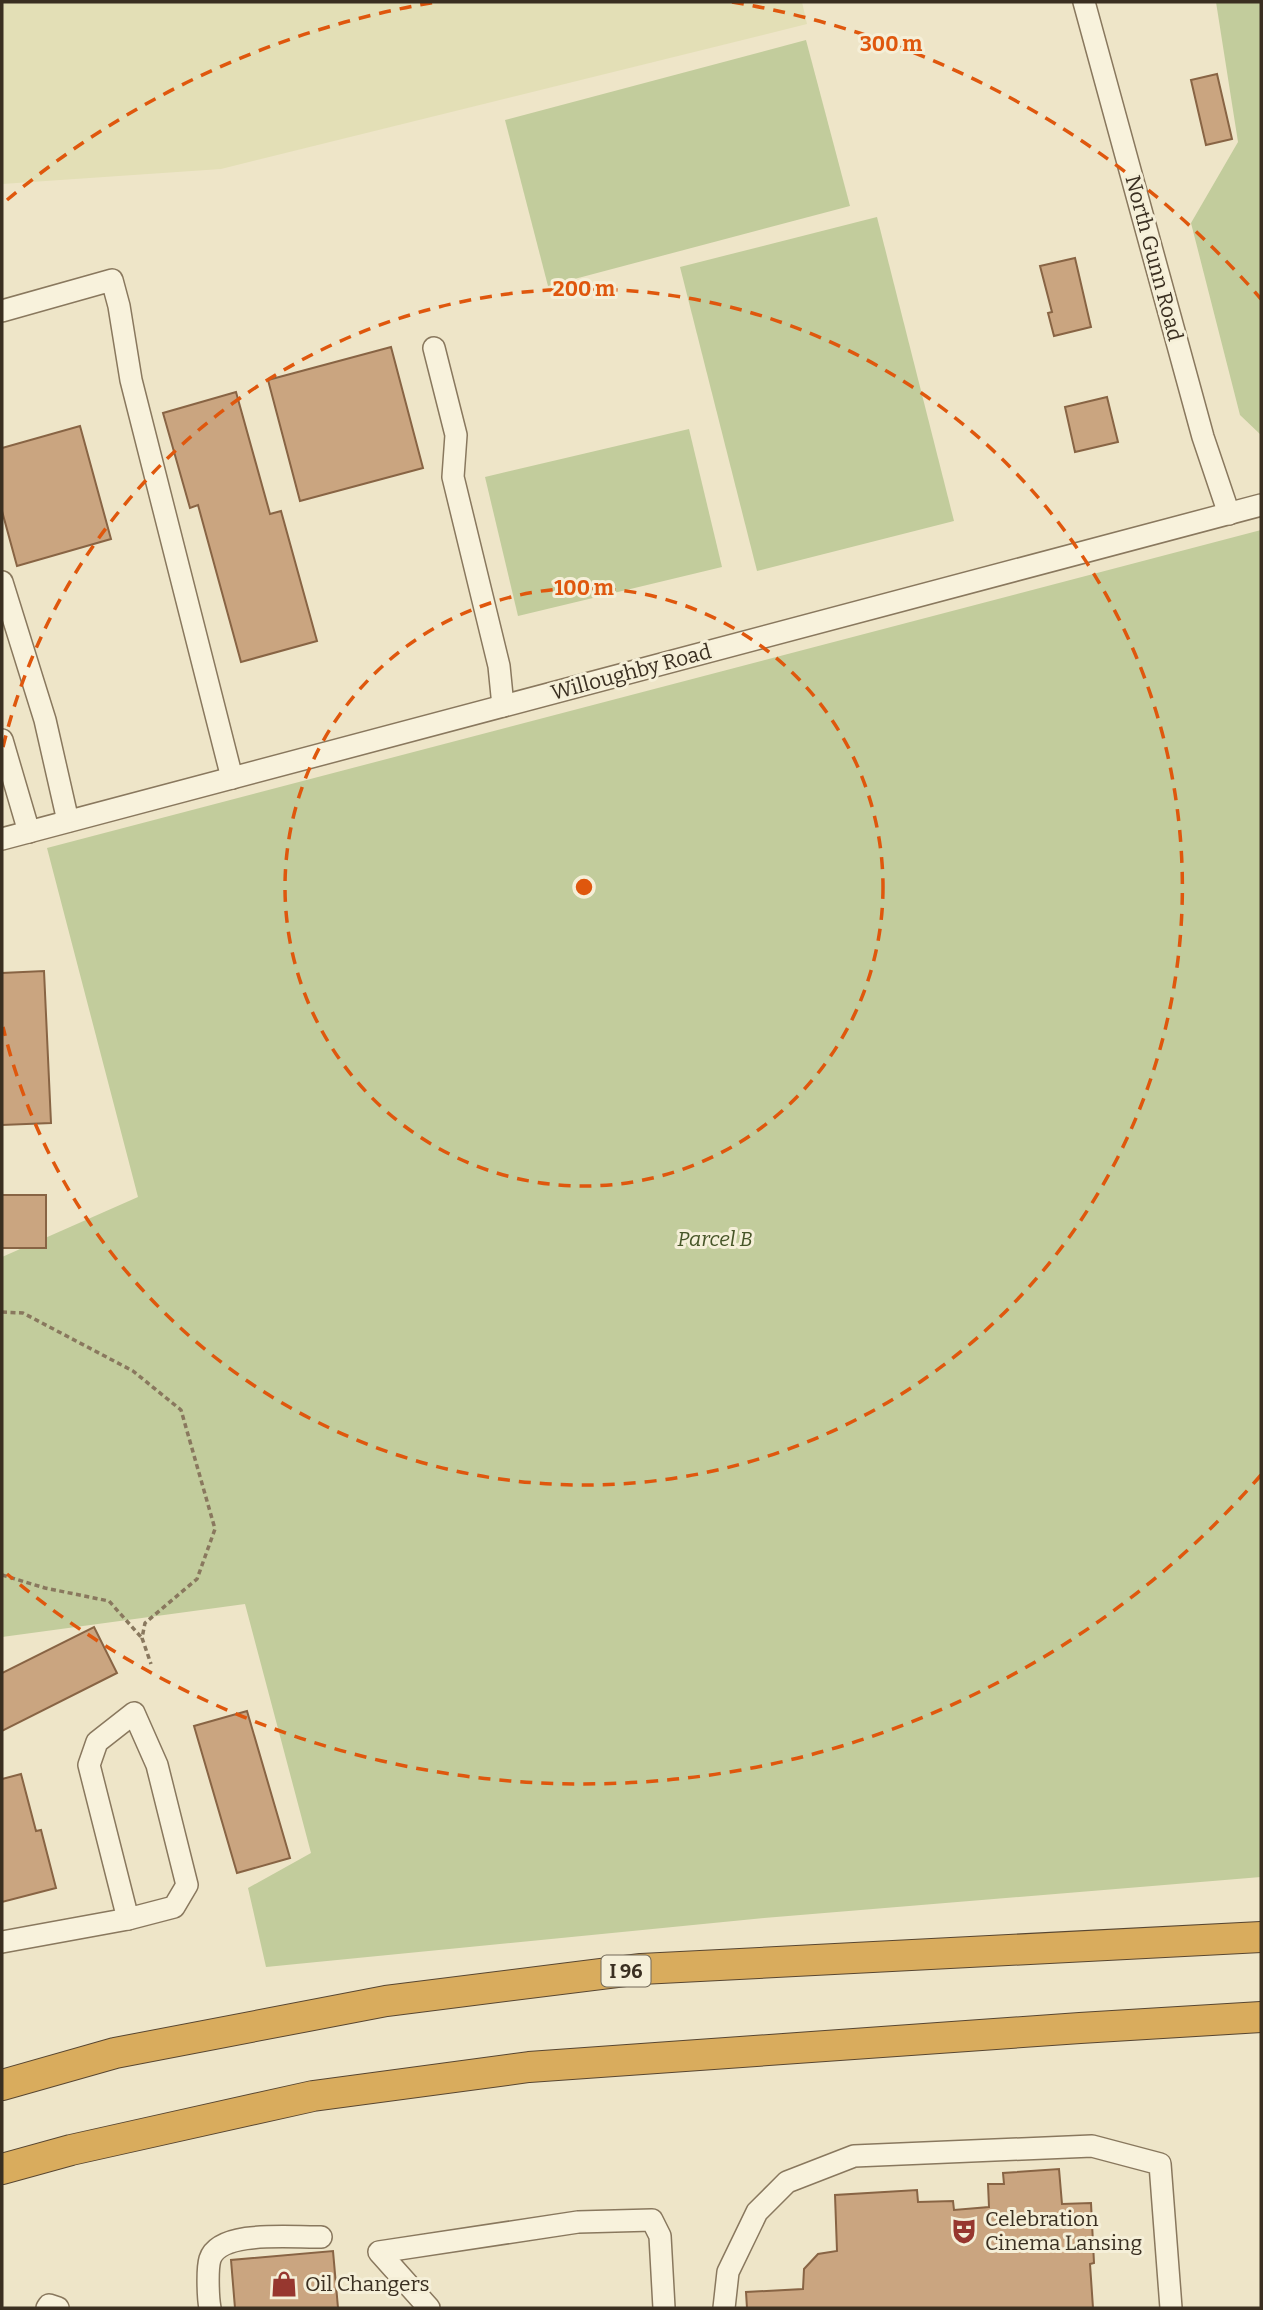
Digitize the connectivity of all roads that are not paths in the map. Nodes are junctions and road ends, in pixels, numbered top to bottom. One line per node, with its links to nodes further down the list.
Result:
1 (1084, 2): 5 (street, North Gunn Road)
2 (2, 311): 9 (street)
3 (434, 348): 7 (street)
4 (1261, 505): 5 (street, Willoughby Road)
5 (1229, 514): 7 (street, Willoughby Road)
6 (2, 582): 10 (street)
7 (503, 706): 9 (street, Willoughby Road)
8 (2, 740): 11 (street)
9 (232, 778): 10 (street, Willoughby Road)
10 (68, 821): 11 (street, Willoughby Road)
11 (29, 832): 12 (street, Willoughby Road)
12 (2, 839)
13 (128, 1919): 13 (street); 15 (street)
14 (1261, 1937): 17 (highway, I 96)
15 (2, 1942)
16 (1261, 2017): 18 (highway)
17 (2, 2085)
18 (2, 2169)
19 (321, 2238): 22 (street)
20 (47, 2308): 21 (street)
21 (58, 2308)
22 (210, 2308)
23 (429, 2308): 24 (street)
24 (664, 2308)
25 (724, 2308): 26 (street)
26 (1171, 2308)

